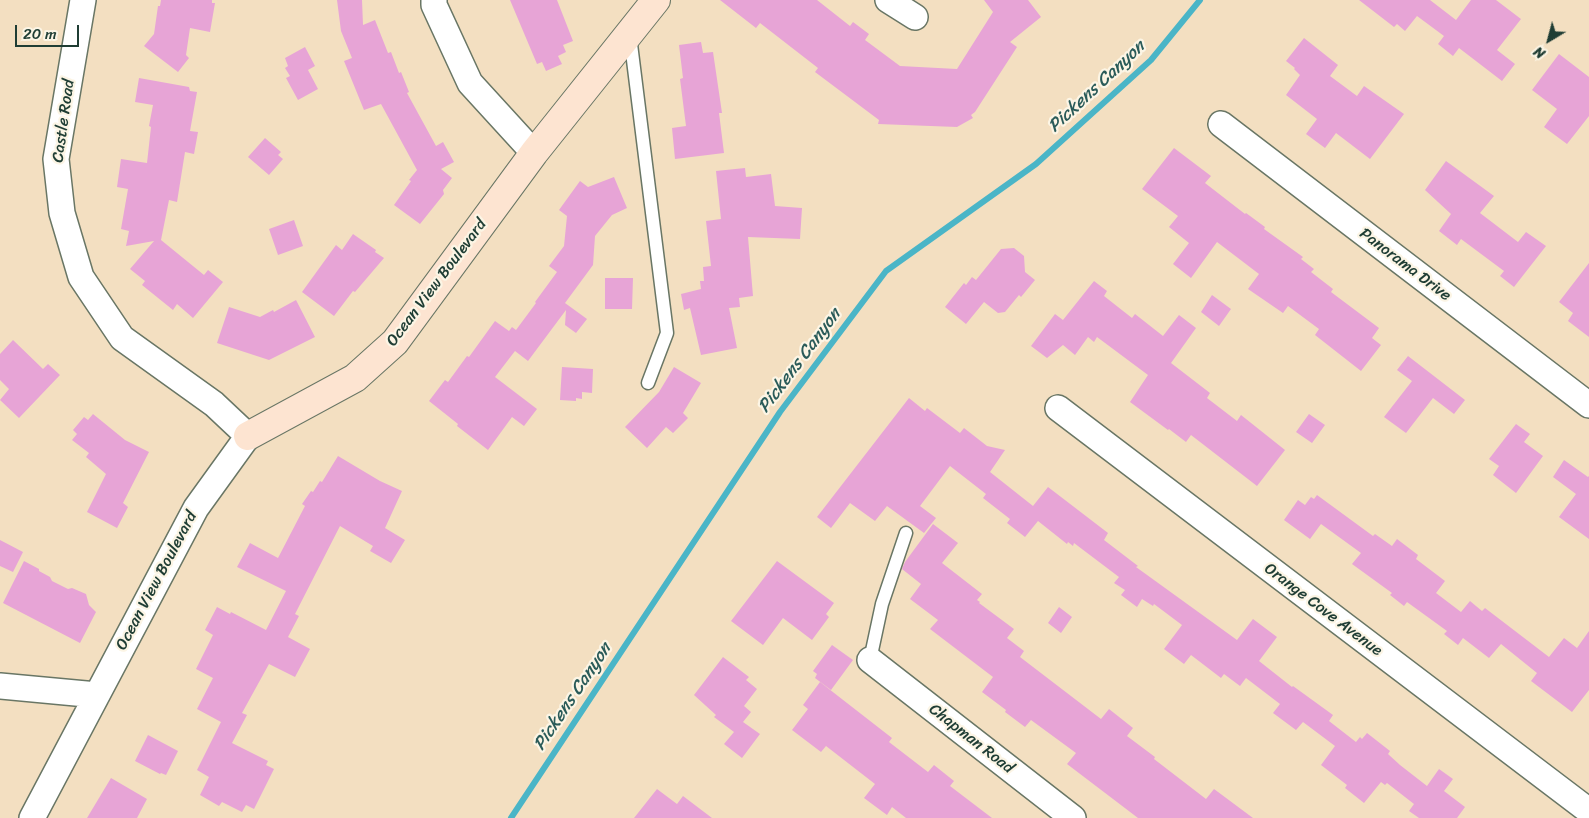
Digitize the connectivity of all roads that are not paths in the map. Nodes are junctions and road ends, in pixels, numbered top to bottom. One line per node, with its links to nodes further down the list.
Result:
1 (84, 0): 12 (street, Castle Road)
2 (434, 0): 8 (street)
3 (656, 0): 6 (street, Ocean View Boulevard)
4 (888, 0): 5 (street)
5 (915, 17)
6 (630, 32): 8 (street, Ocean View Boulevard); 9 (lane)
7 (1222, 124): 10 (street, Panorama Drive)
8 (534, 153): 12 (street, Ocean View Boulevard)
9 (648, 383)
10 (1589, 406)
11 (1058, 408): 17 (street, Orange Cove Avenue)
12 (248, 436): 16 (street, Ocean View Boulevard)
13 (906, 532): 14 (lane)
14 (870, 660): 19 (street, Chapman Road)
15 (0, 686): 16 (street)
16 (97, 695): 18 (street, Ocean View Boulevard)
17 (1589, 811)
18 (32, 818)
19 (1073, 818)

